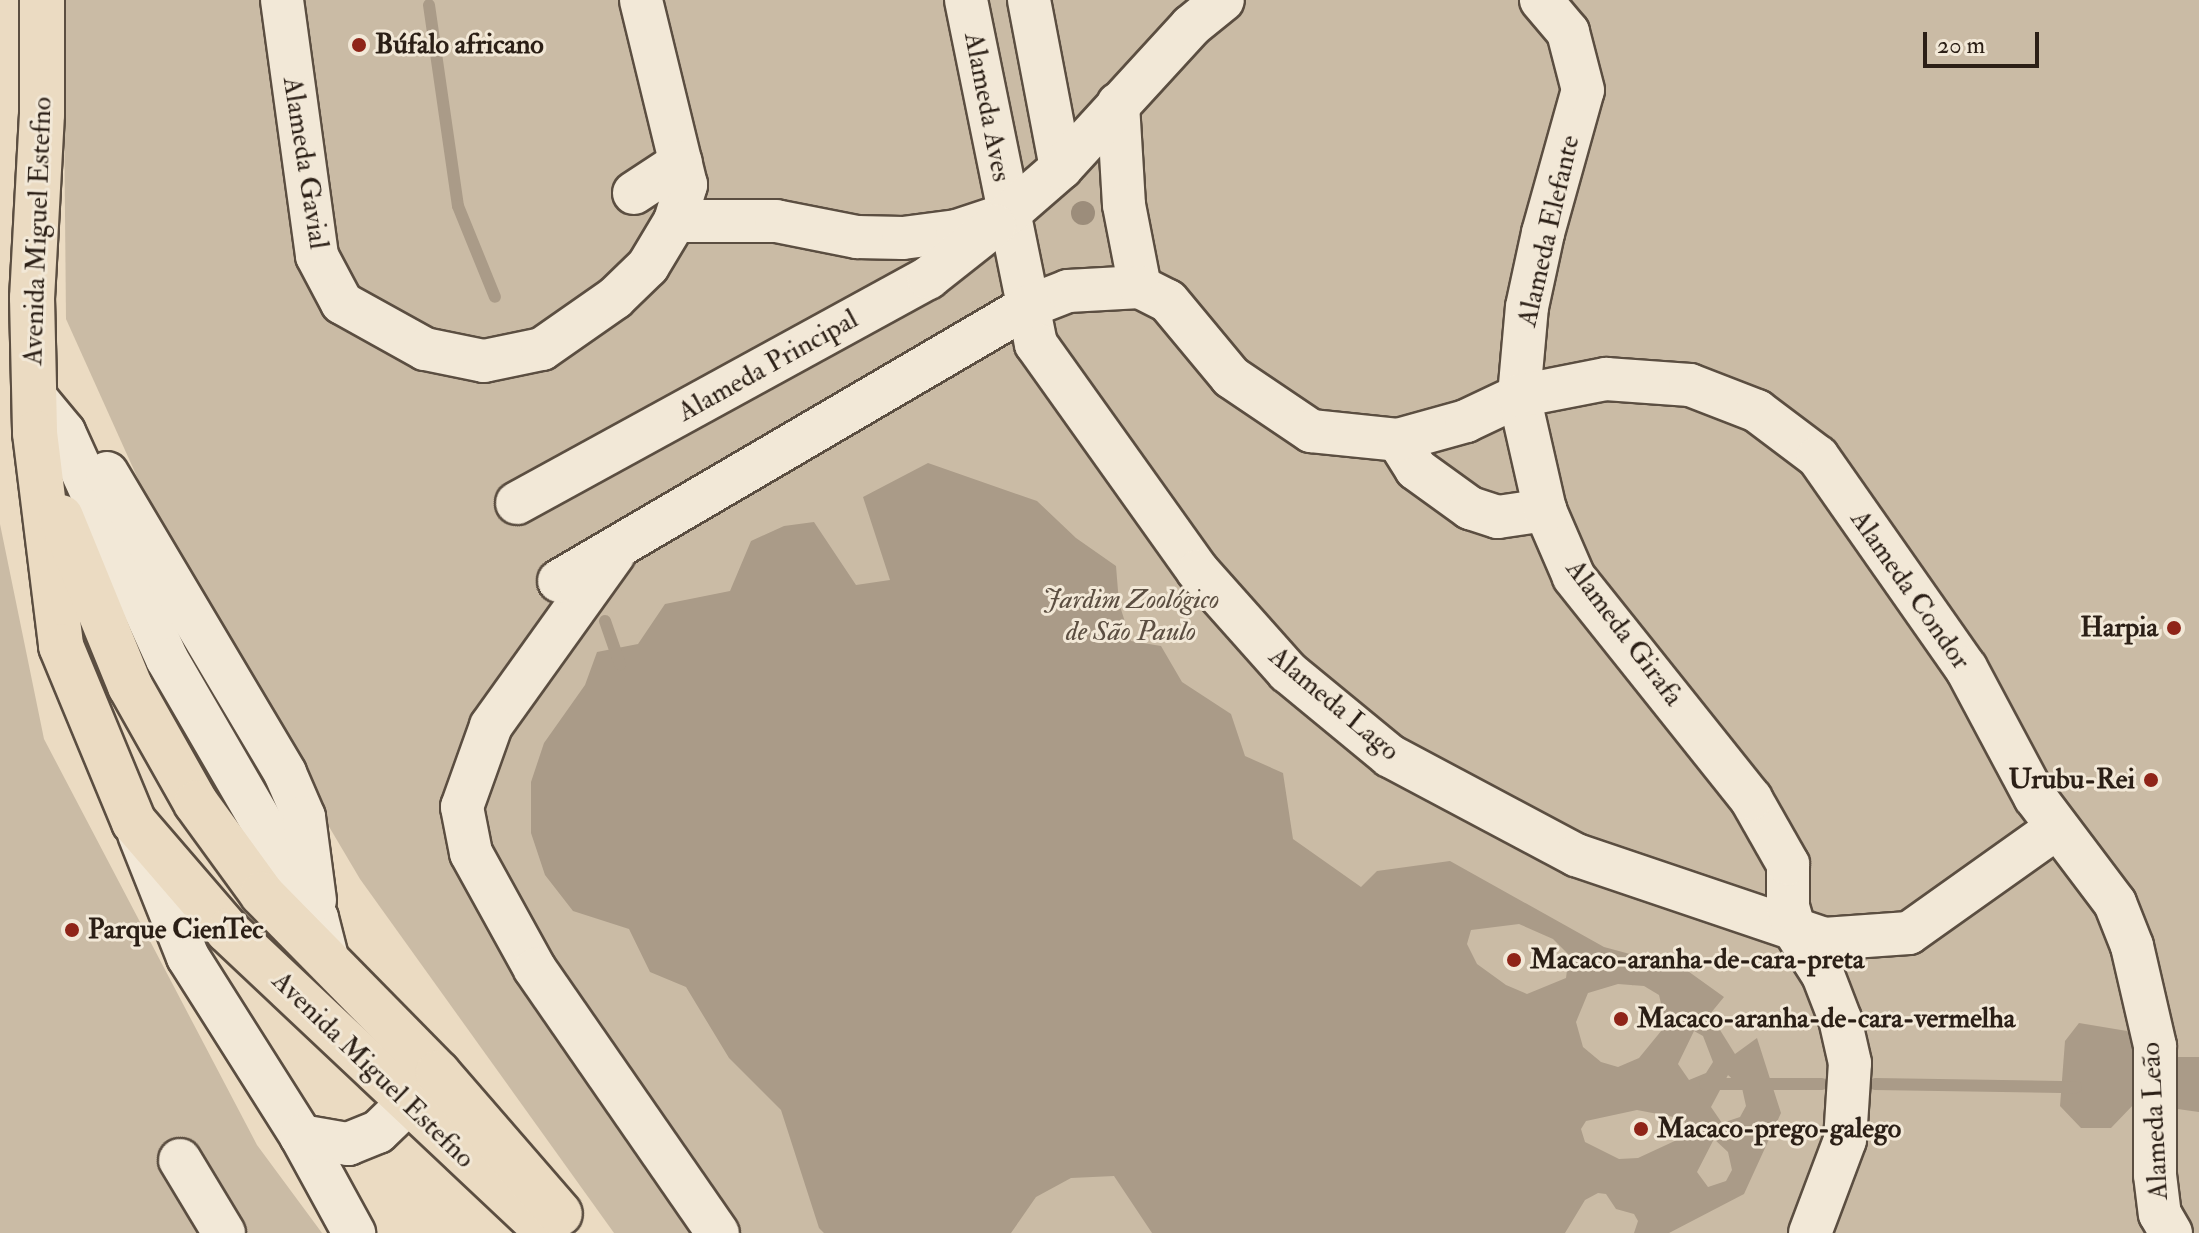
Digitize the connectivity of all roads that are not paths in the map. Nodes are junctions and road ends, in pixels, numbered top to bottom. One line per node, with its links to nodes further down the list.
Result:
1 (42, 0): 18 (main road, Avenida Miguel Estefno)
2 (282, 0): 13 (street, Alameda Gavial)
3 (641, 0): 9 (street, Alameda Gavial)
4 (966, 0): 12 (street, Alameda Aves)
5 (1029, 0): 10 (street)
6 (1223, 0): 8 (street)
7 (1541, 0): 16 (street, Alameda Elefante)
8 (1118, 104): 10 (street); 14 (street)
9 (681, 162): 11 (street); 13 (street, Alameda Gavial)
10 (1061, 168): 12 (street)
11 (634, 193)
12 (1008, 214): 13 (street); 15 (street, Alameda Lago); 19 (street, Alameda Principal)
13 (675, 221)
14 (1140, 287): 15 (street); 17 (street)
15 (1027, 307): 21 (street); 25 (street, Alameda Lago)
16 (1519, 396): 17 (street); 20 (street, Alameda Girafa); 24 (street, Alameda Condor)
17 (1398, 440): 20 (street)
18 (51, 447): 23 (main road, Avenida Miguel Estefno); 26 (street); 26 (main road, Avenida Miguel Estefno)
19 (517, 503)
20 (1545, 510): 25 (street, Alameda Girafa)
21 (620, 546): 22 (street); 36 (street)
22 (559, 581)
23 (134, 822): 29 (main road, Avenida Miguel Estefno); 30 (street)
24 (2057, 828): 25 (street, Alameda Lago); 27 (street, Alameda Condor)
25 (1795, 931): 37 (street)
26 (328, 961): 28 (main road, Avenida Miguel Estefno)
27 (2150, 1026): 38 (street, Alameda Leão)
28 (438, 1073): 29 (street); 35 (main road, Avenida Miguel Estefno)
29 (408, 1106): 30 (street); 34 (main road, Avenida Miguel Estefno)
30 (301, 1136): 33 (street)
31 (180, 1160): 32 (street)
32 (224, 1233)
33 (354, 1233)
34 (548, 1233)
35 (574, 1233)
36 (718, 1233)
37 (1810, 1233)
38 (2171, 1233)

